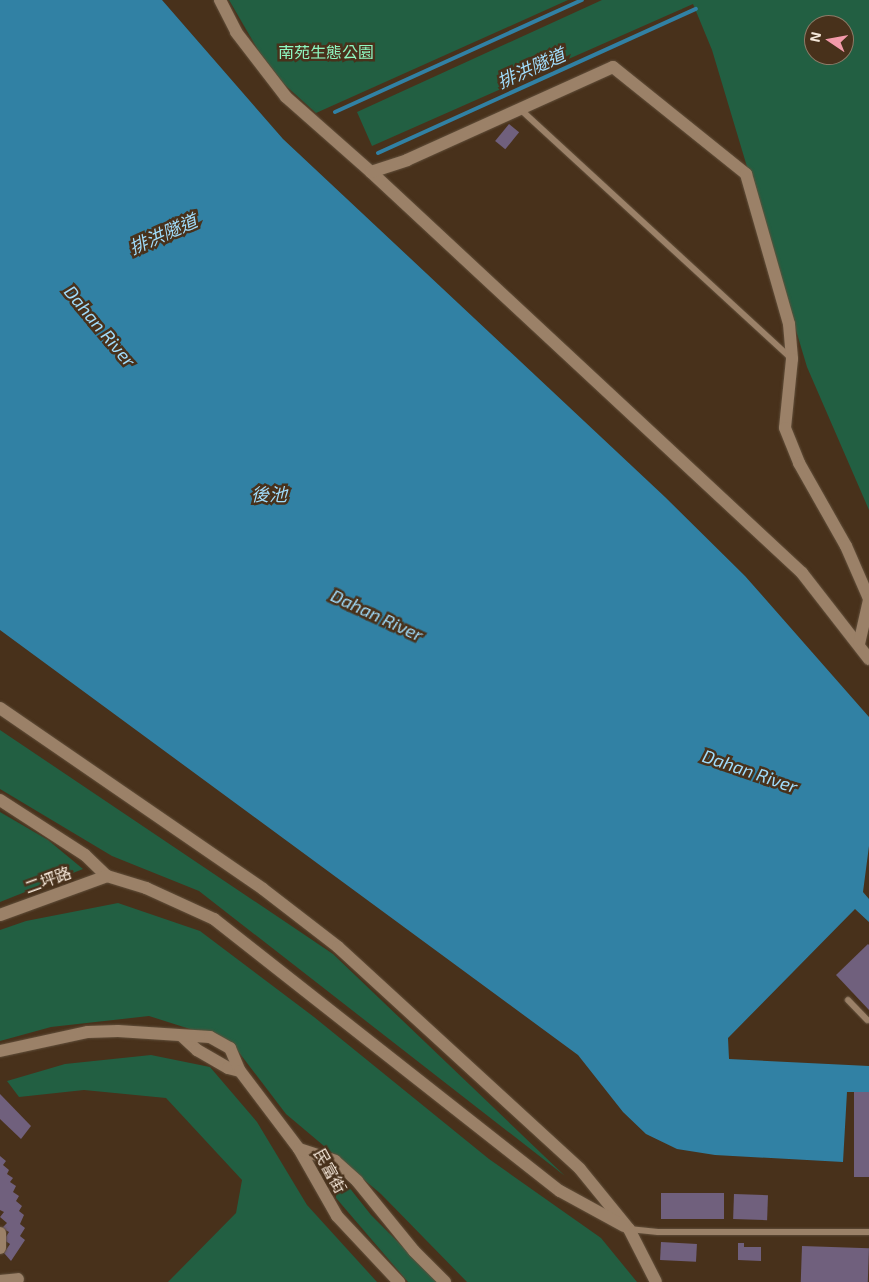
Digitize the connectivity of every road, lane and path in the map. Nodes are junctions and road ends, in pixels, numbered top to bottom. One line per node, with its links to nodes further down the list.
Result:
1 (220, 0): 3 (street)
2 (519, 108): 3 (street); 4 (lane); 4 (street)
3 (371, 172): 6 (street)
4 (792, 359): 5 (street)
5 (869, 599): 6 (street)
6 (858, 644): 7 (street)
7 (869, 659)
8 (0, 708): 18 (street)
9 (0, 800): 10 (street)
10 (107, 876): 11 (street, 二坪路); 18 (street)
11 (0, 915)
12 (848, 1000): 13 (lane)
13 (868, 1020)
14 (182, 1036): 15 (street, 民富街); 16 (street); 16 (street, 民富街)
15 (0, 1051)
16 (240, 1070): 17 (street, 民富街)
17 (299, 1149): 24 (street, 民富街); 25 (street)
18 (629, 1228): 19 (lane); 26 (street)
19 (869, 1232)
20 (0, 1233): 21 (street)
21 (0, 1248)
22 (18, 1279): 23 (street)
23 (0, 1281)
24 (399, 1282)
25 (445, 1282)
26 (656, 1282)

